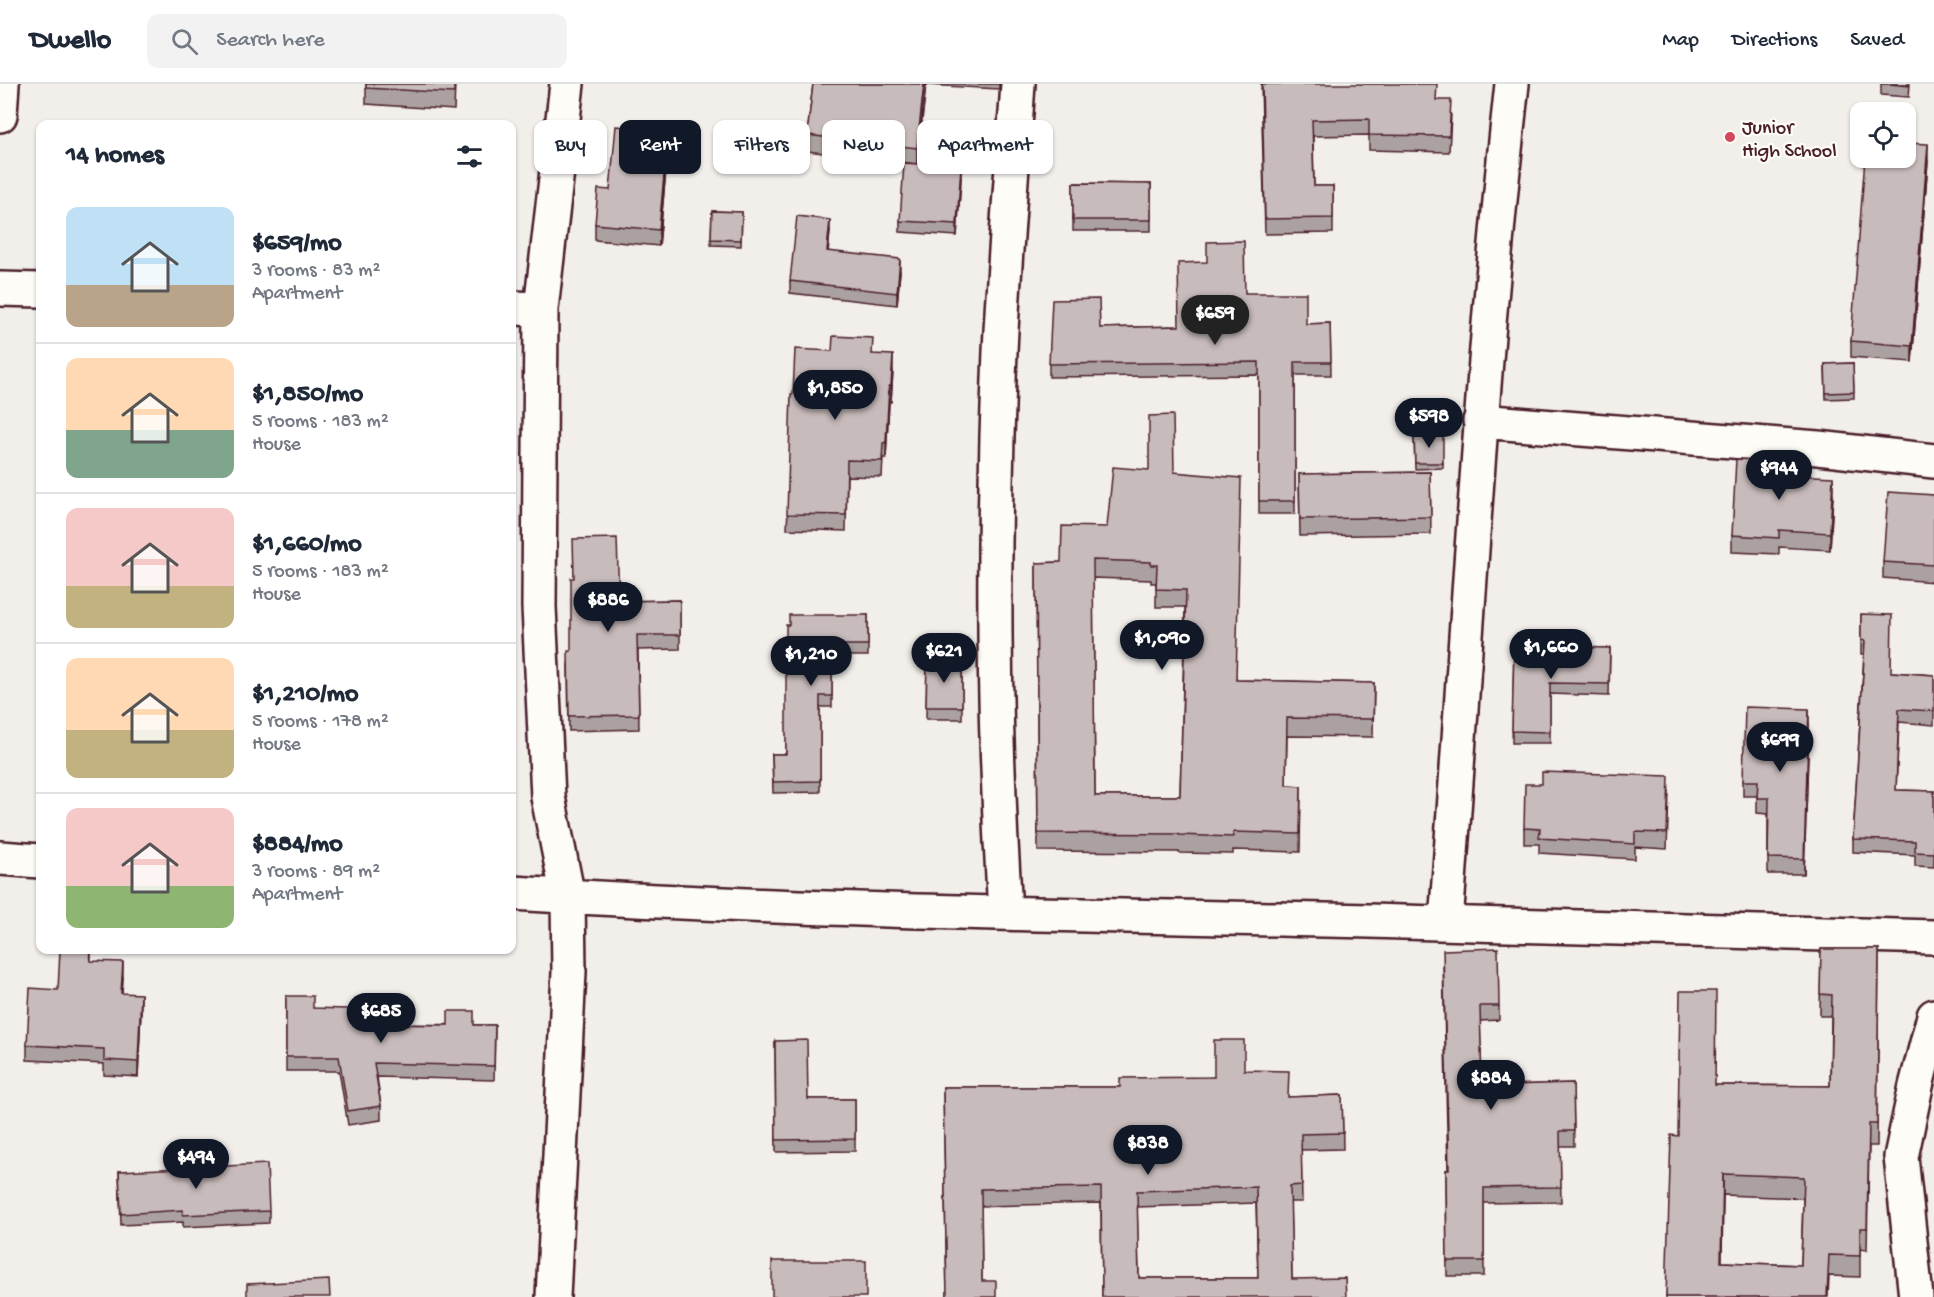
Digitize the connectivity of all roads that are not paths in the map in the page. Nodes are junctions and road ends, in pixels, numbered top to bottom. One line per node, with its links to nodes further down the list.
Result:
1 (2, 84): 5 (street)
2 (567, 84): 8 (street)
3 (1018, 84): 15 (street)
4 (1512, 84): 9 (street)
5 (0, 115)
6 (0, 289): 7 (street)
7 (36, 290)
8 (526, 309): 14 (street)
9 (1480, 421): 10 (street); 16 (street)
10 (1934, 461)
11 (0, 858): 12 (street)
12 (36, 861)
13 (516, 893): 14 (street)
14 (568, 897): 15 (street); 19 (street)
15 (1005, 913): 16 (street)
16 (1446, 922): 17 (street)
17 (1934, 937)
18 (1934, 1016): 20 (street)
19 (553, 1297)
20 (1916, 1297)

